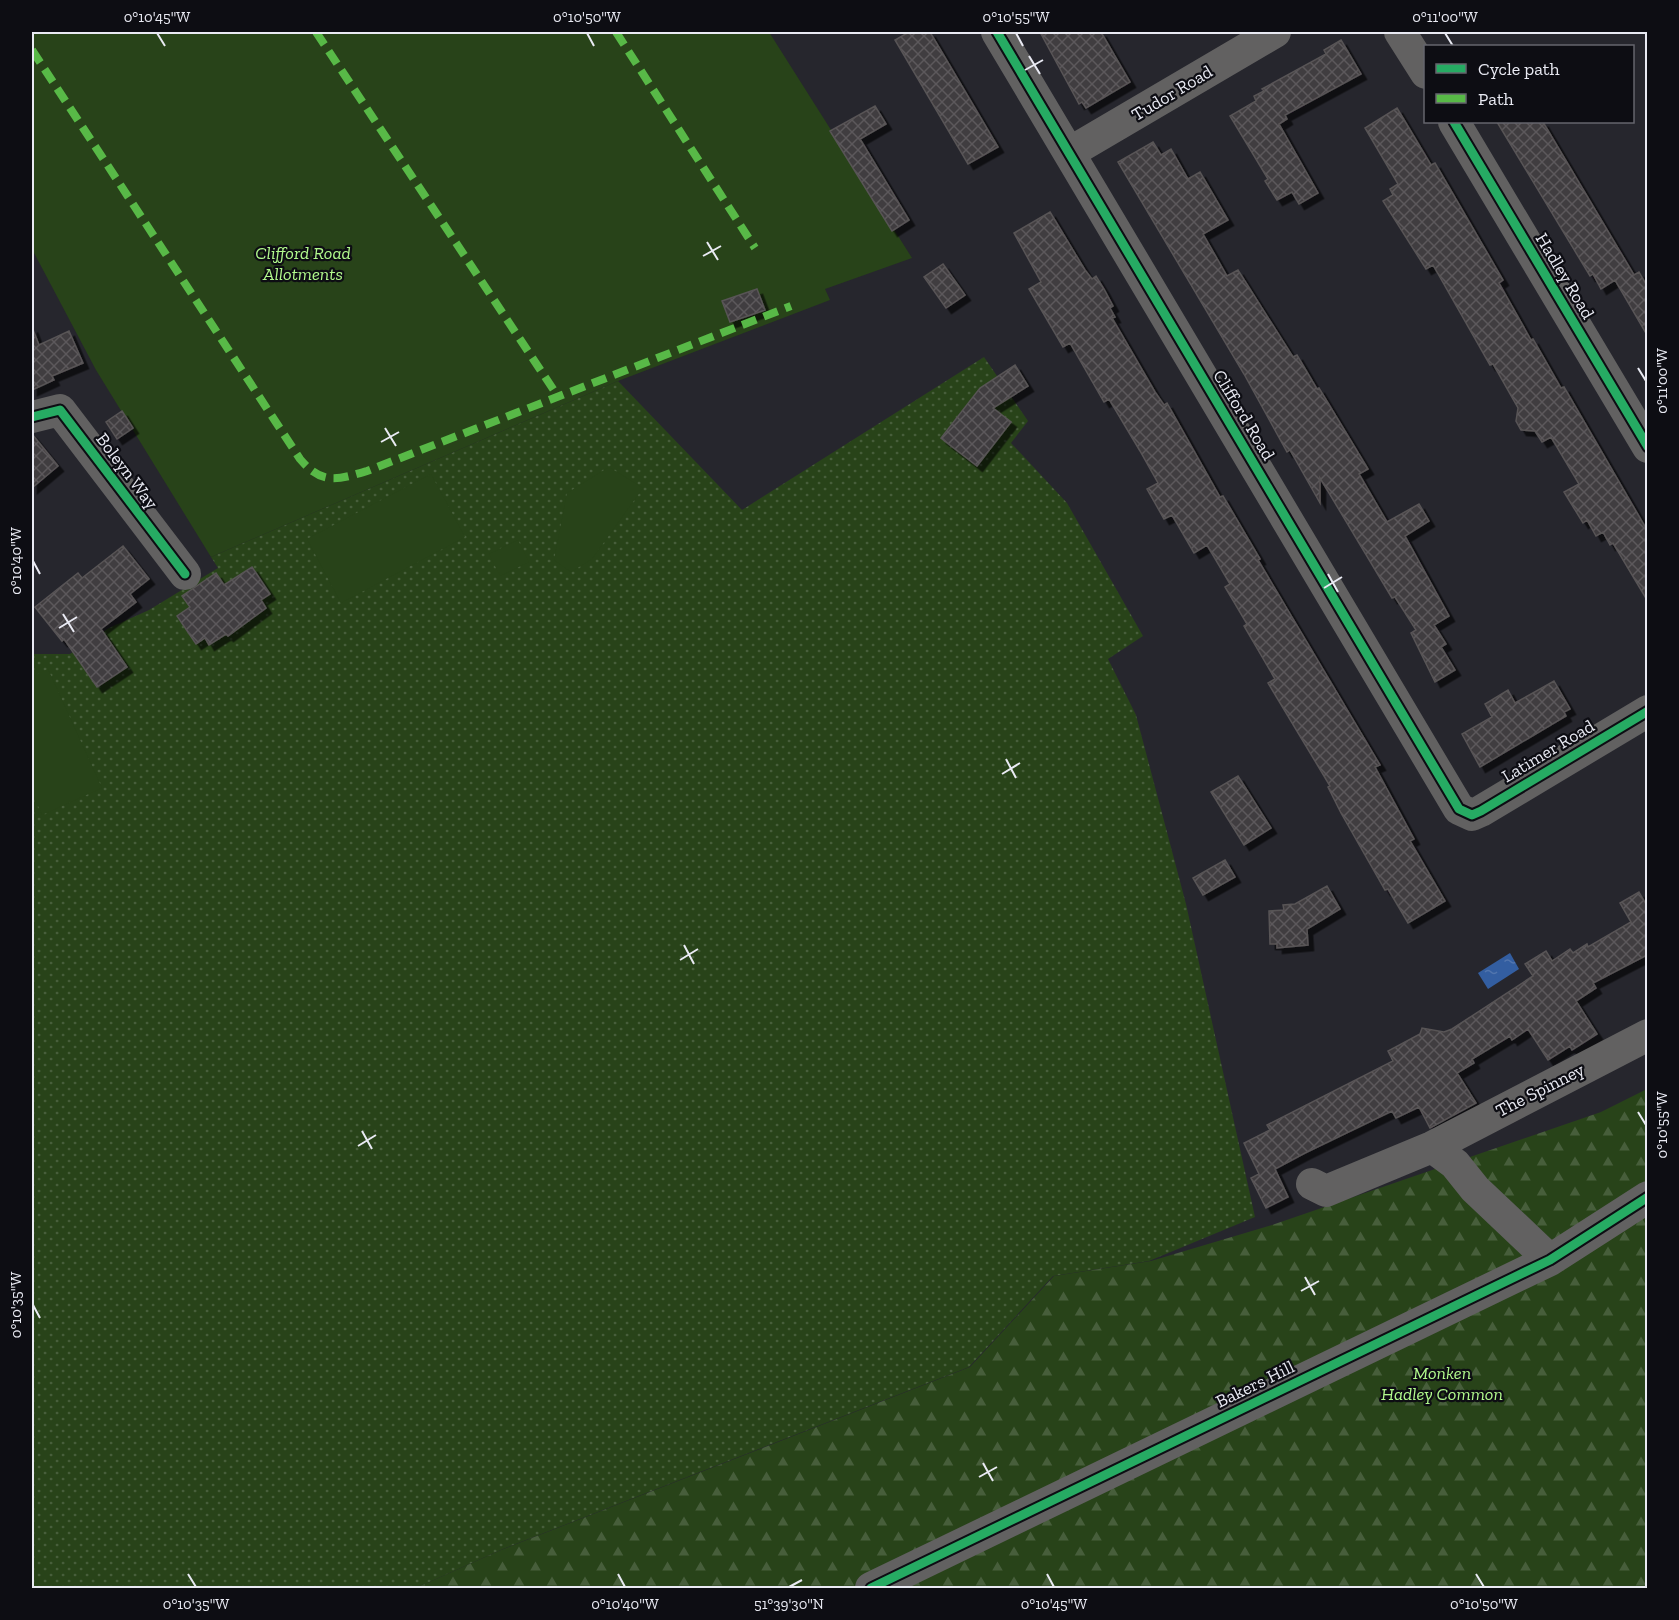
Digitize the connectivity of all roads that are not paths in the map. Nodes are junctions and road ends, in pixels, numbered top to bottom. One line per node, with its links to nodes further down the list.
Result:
1 (997, 32): 6 (street, Clifford Road)
2 (1275, 32): 6 (street, Tudor Road)
3 (1400, 32): 4 (street)
4 (1424, 72)
5 (1455, 123): 8 (street, Hadley Road)
6 (1069, 153): 11 (street, Clifford Road)
7 (32, 417): 9 (street, Boleyn Way)
8 (1647, 447)
9 (185, 574)
10 (1647, 711): 11 (street, Latimer Road)
11 (1464, 813)
12 (1647, 1035): 13 (street, The Spinney)
13 (1432, 1147): 14 (street, The Spinney); 16 (street)
14 (1312, 1184)
15 (1647, 1197): 16 (street, Bakers Hill)
16 (1550, 1260): 17 (street, Bakers Hill)
17 (871, 1588)

